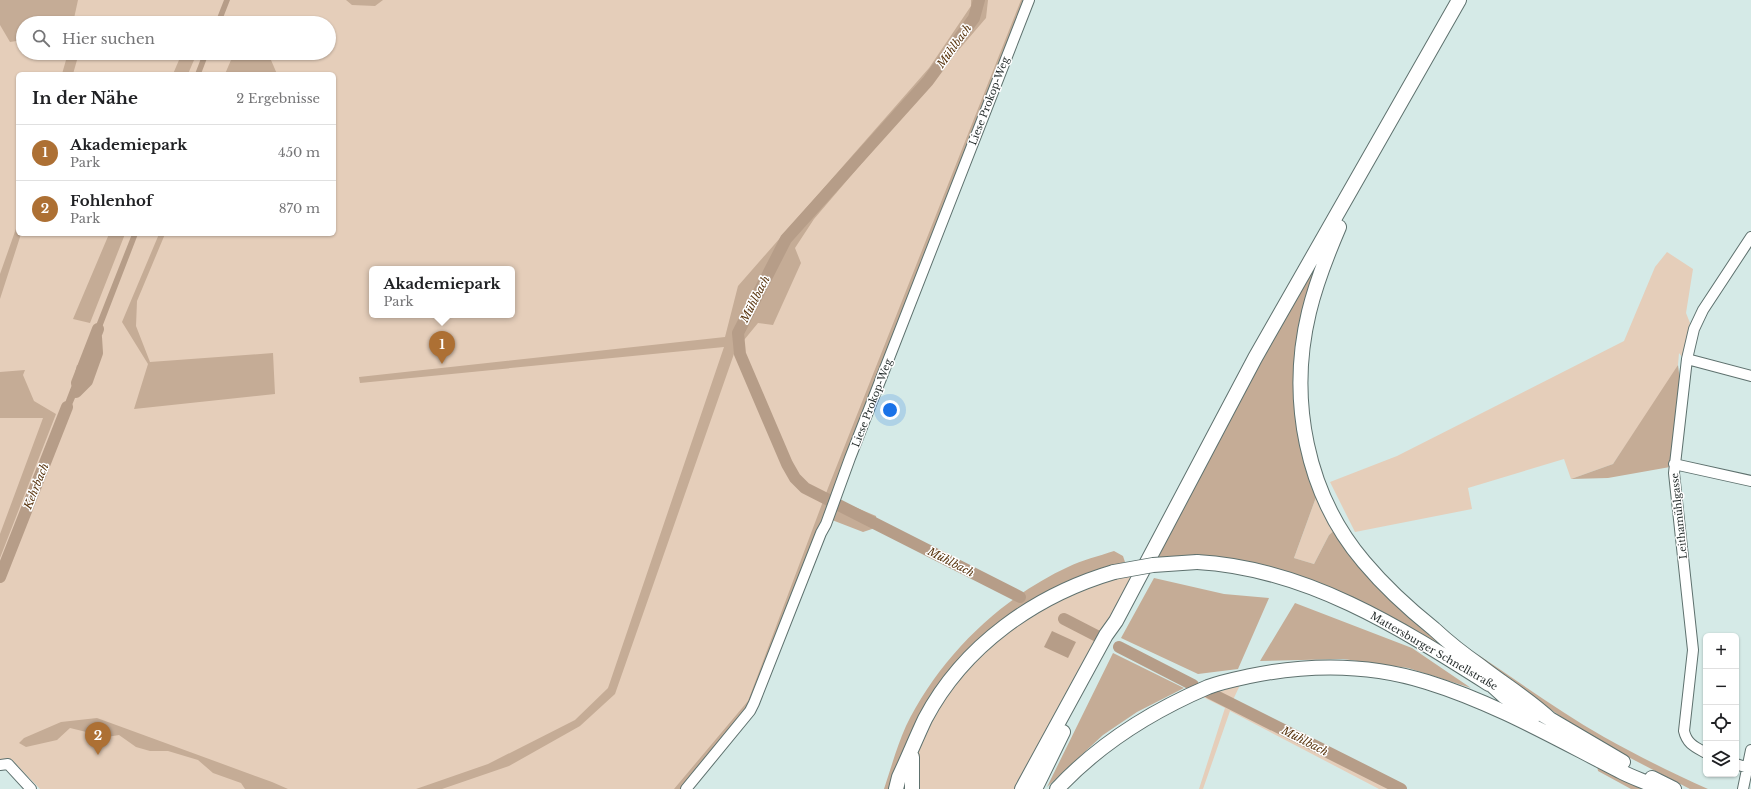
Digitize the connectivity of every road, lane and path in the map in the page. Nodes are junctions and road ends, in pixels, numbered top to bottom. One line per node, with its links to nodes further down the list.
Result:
1 (1029, 0): 21 (street, Liese Prokop-Weg)
2 (1459, 0): 3 (highway)
3 (1424, 63): 9 (highway); 12 (highway)
4 (1751, 237): 5 (street, Leithamühlgasse)
5 (1687, 358): 6 (street); 7 (street, Leithamühlgasse)
6 (1751, 376)
7 (1674, 464): 8 (street); 15 (street, Leithamühlgasse)
8 (1751, 481)
9 (1116, 622): 10 (highway); 26 (highway)
10 (1082, 678): 24 (highway); 25 (highway)
11 (1493, 686): 12 (highway, Mattersburger Schnellstraße); 13 (highway, Mattersburger Schnellstraße, bridge); 19 (highway)
12 (1551, 720): 29 (highway, Mattersburger Schnellstraße)
13 (913, 747): 22 (highway, Mattersburger Schnellstraße); 23 (highway)
14 (1751, 750): 18 (street)
15 (1703, 751)
16 (0, 765): 20 (street)
17 (1739, 765): 18 (street)
18 (1748, 768): 30 (street)
19 (1644, 781): 27 (highway, Mattersburger Schnellstraße); 28 (highway, Mattersburger Schnellstraße)
20 (32, 789)
21 (686, 789)
22 (896, 789)
23 (912, 789)
24 (1022, 789)
25 (1027, 789)
26 (1035, 789)
27 (1057, 789)
28 (1660, 789)
29 (1674, 789)
30 (1743, 789)

